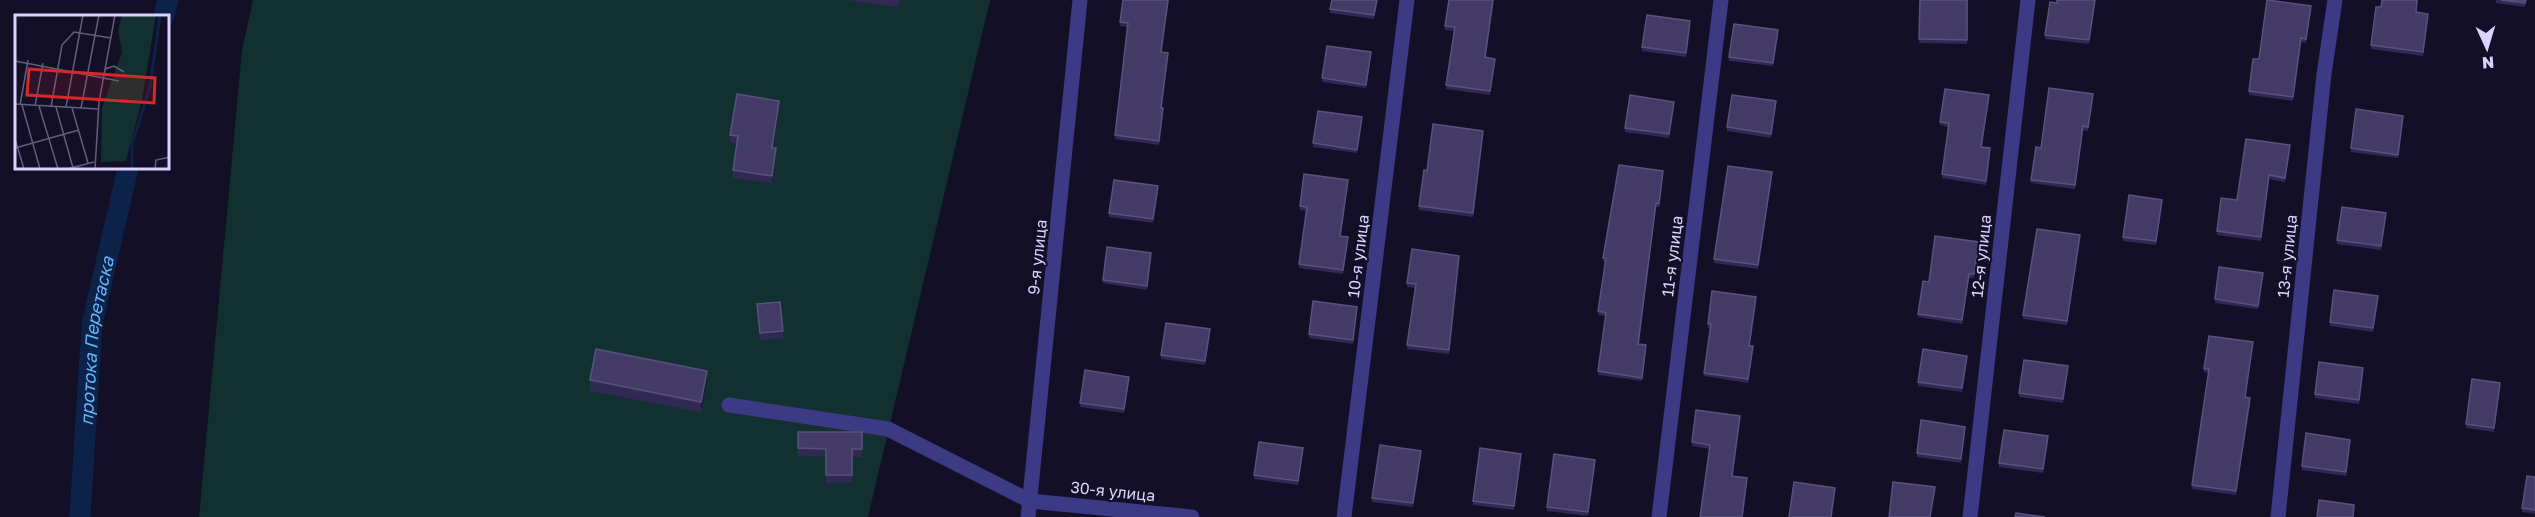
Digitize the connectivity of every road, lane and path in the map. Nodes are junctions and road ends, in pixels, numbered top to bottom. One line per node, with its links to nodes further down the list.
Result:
1 (1080, 0): 7 (street, 9-я улица)
2 (1407, 0): 9 (street, 10-я улица)
3 (1721, 0): 10 (street, 11-я улица)
4 (2028, 0): 11 (street, 12-я улица)
5 (2335, 0): 12 (street, 13-я улица)
6 (729, 405): 7 (street)
7 (1029, 509): 8 (street, 30-я улица)
8 (1192, 517)
9 (1344, 517)
10 (1659, 517)
11 (1970, 517)
12 (2278, 517)

